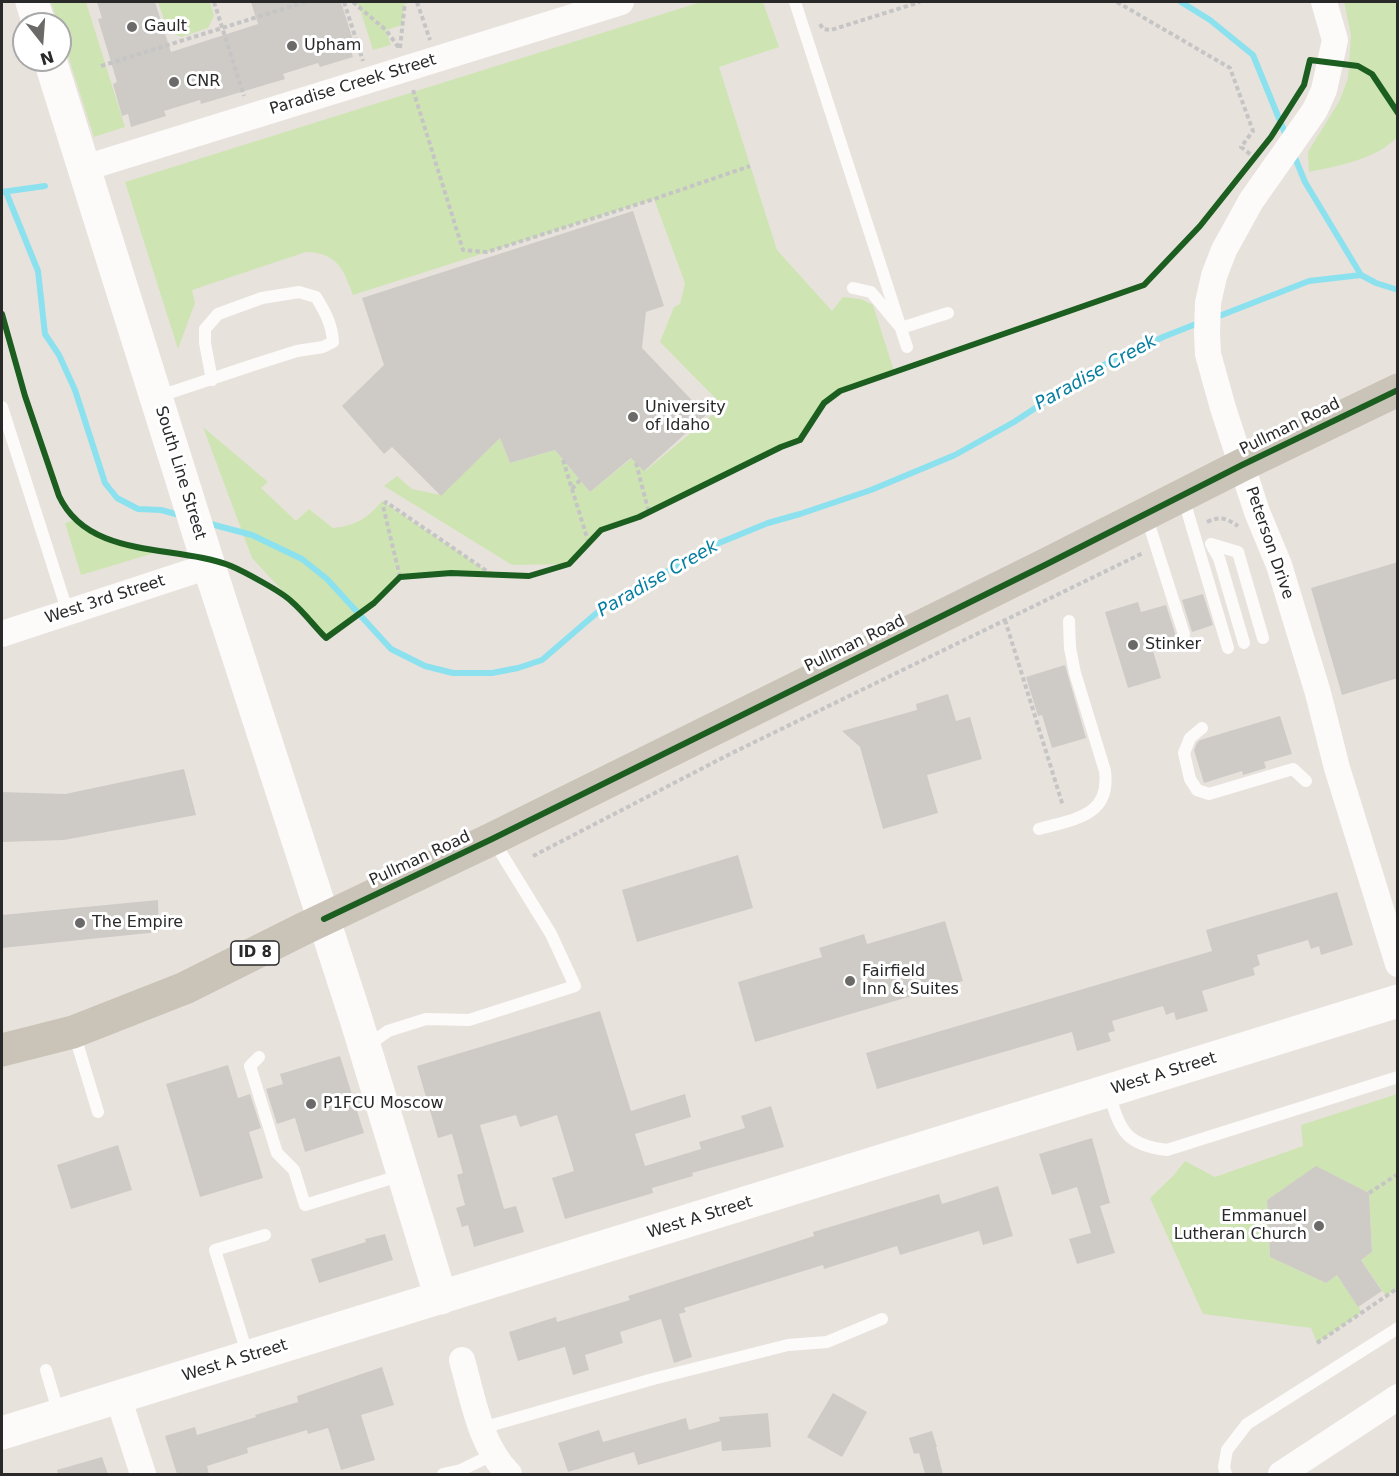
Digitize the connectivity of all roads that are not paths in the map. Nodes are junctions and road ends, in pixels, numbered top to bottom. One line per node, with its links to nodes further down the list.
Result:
1 (621, 2): 5 (street, Paradise Creek Street)
2 (795, 2): 8 (lane)
3 (1324, 2): 14 (street, Peterson Drive)
4 (54, 72): 5 (street, South Line Street)
5 (85, 168): 12 (street, South Line Street)
6 (854, 288): 8 (lane)
7 (948, 313): 8 (lane)
8 (901, 328): 9 (lane)
9 (907, 347)
10 (212, 380): 10 (lane); 12 (lane)
11 (1398, 390): 14 (main road, Pullman Road / ID 8)
12 (157, 397): 17 (street, South Line Street)
13 (2, 407): 18 (lane)
14 (1242, 465): 15 (main road, Pullman Road / ID 8); 30 (street, Peterson Drive)
15 (1182, 496): 16 (main road, Pullman Road / ID 8); 24 (lane)
16 (1146, 514): 21 (lane); 28 (main road, Pullman Road / ID 8)
17 (206, 556): 18 (street, West 3rd Street); 29 (street, South Line Street)
18 (68, 613): 20 (street, West 3rd Street)
19 (1069, 621): 27 (lane)
20 (2, 634)
21 (1184, 634)
22 (1263, 638): 23 (lane)
23 (1244, 643)
24 (1228, 648)
25 (1202, 728): 26 (lane)
26 (1306, 781)
27 (1039, 829)
28 (492, 839): 29 (main road, Pullman Road / ID 8); 33 (lane)
29 (324, 919): 32 (main road, Pullman Road / ID 8); 33 (street, South Line Street)
30 (1398, 964)
31 (1398, 1001): 37 (street, West A Street)
32 (73, 1032): 34 (main road, Pullman Road / ID 8); 38 (lane)
33 (365, 1048): 39 (street, South Line Street)
34 (2, 1050)
35 (259, 1057): 39 (lane)
36 (1398, 1077): 37 (lane)
37 (1108, 1092): 41 (street, West A Street)
38 (98, 1112)
39 (405, 1183): 41 (street); 44 (street)
40 (265, 1235): 44 (lane)
41 (441, 1298): 44 (street, West A Street)
42 (882, 1319): 50 (lane)
43 (1398, 1328): 55 (lane)
44 (248, 1356): 47 (street, West A Street)
45 (462, 1360): 50 (street)
46 (46, 1370): 49 (lane)
47 (118, 1397): 49 (street, West A Street); 53 (street)
48 (1398, 1397): 56 (street)
49 (59, 1415): 51 (street, West A Street)
50 (482, 1428): 52 (street)
51 (2, 1433)
52 (503, 1469): 54 (lane)
53 (143, 1474)
54 (443, 1474)
55 (1226, 1474)
56 (1281, 1474)

